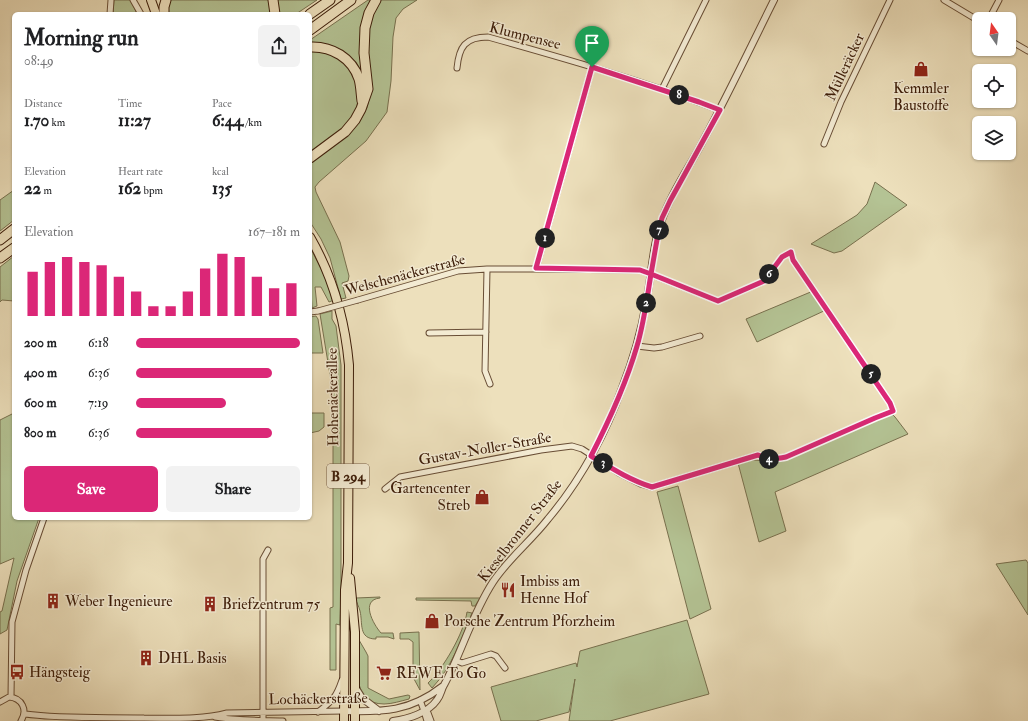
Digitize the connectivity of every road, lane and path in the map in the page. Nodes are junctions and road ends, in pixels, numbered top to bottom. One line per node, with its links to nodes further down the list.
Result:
1 (110, 0): 14 (street)
2 (133, 0): 15 (street)
3 (151, 0): 16 (main road)
4 (166, 0): 17 (highway)
5 (274, 0): 18 (highway)
6 (330, 0): 20 (highway)
7 (351, 0): 22 (highway)
8 (376, 0): 29 (highway)
9 (706, 0): 28 (street)
10 (774, 0): 30 (street, Kieselbronner Straße)
11 (890, 0): 31 (street, Mülleräcker)
12 (944, 0): 21 (street)
13 (998, 0): 19 (street)
14 (110, 12)
15 (139, 12)
16 (155, 12)
17 (164, 12)
18 (275, 12)
19 (992, 12)
20 (312, 13)
21 (972, 17)
22 (312, 29)
23 (1016, 44): 25 (street)
24 (312, 47): 29 (highway)
25 (1028, 51)
26 (592, 67): 27 (street, Klumpensee); 28 (street, Klumpensee); 39 (street)
27 (457, 68)
28 (662, 89): 30 (street, Klumpensee)
29 (363, 104): 32 (highway)
30 (720, 110): 41 (street, Kieselbronner Straße)
31 (824, 144)
32 (312, 157)
33 (12, 231): 34 (highway)
34 (0, 240)
35 (312, 241): 52 (main road, Hohenäckerallee / B 294)
36 (12, 249): 38 (highway)
37 (791, 252): 41 (street, Welschenäckerstraße); 48 (street, Gustav-Noller-Straße)
38 (0, 258)
39 (536, 268): 40 (street, Welschenäckerstraße); 41 (street, Welschenäckerstraße)
40 (487, 269): 42 (street, Welschenäckerstraße, bridge); 43 (street)
41 (651, 274): 46 (street, Kieselbronner Straße)
42 (312, 312)
43 (486, 332): 44 (street); 47 (street)
44 (429, 333)
45 (700, 336): 46 (street)
46 (637, 346): 48 (street, Kieselbronner Straße)
47 (490, 384)
48 (591, 456): 49 (street, Gustav-Noller-Straße); 53 (street, Kieselbronner Straße)
49 (385, 489)
50 (43, 520): 58 (street)
51 (268, 550): 64 (street)
52 (348, 563): 55 (main road, Hohenäckerallee / B 294); 57 (main road, Hohenäckerallee / B 294)
53 (457, 661): 54 (street); 56 (street, Kieselbronner Straße)
54 (505, 668)
55 (344, 673): 61 (main road, Hohenäckerallee / B 294); 65 (street)
56 (443, 686): 59 (street, Kieselbronner Straße); 63 (street, Kieselbronner Straße)
57 (355, 687): 62 (main road, Hohenäckerallee / B 294); 66 (street)
58 (11, 697): 60 (street); 67 (street)
59 (420, 700): 63 (street); 66 (street, Lochäckerstraße)
60 (0, 702)
61 (344, 711): 62 (street, Lochäckerstraße); 65 (street, Lochäckerstraße); 74 (main road, Hohenäckerallee / B 294)
62 (355, 711): 66 (street, Lochäckerstraße); 75 (main road, Hohenäckerallee / B 294)
63 (424, 711): 76 (street); 77 (street); 78 (street)
64 (263, 712): 65 (street, Lochäckerstraße); 68 (street, Lochäckerstraße); 71 (street)
65 (318, 712)
66 (379, 712)
67 (24, 714): 69 (street, Lochäckerstraße); 72 (street)
68 (214, 717): 70 (street, Lochäckerstraße); 71 (street, Lochäckerstraße)
69 (92, 719): 70 (street, Lochäckerstraße)
70 (174, 719)
71 (263, 720): 73 (street, Lochäckerstraße)
72 (21, 721)
73 (283, 721)
74 (344, 721)
75 (355, 721)
76 (393, 721)
77 (427, 721)
78 (431, 721)

